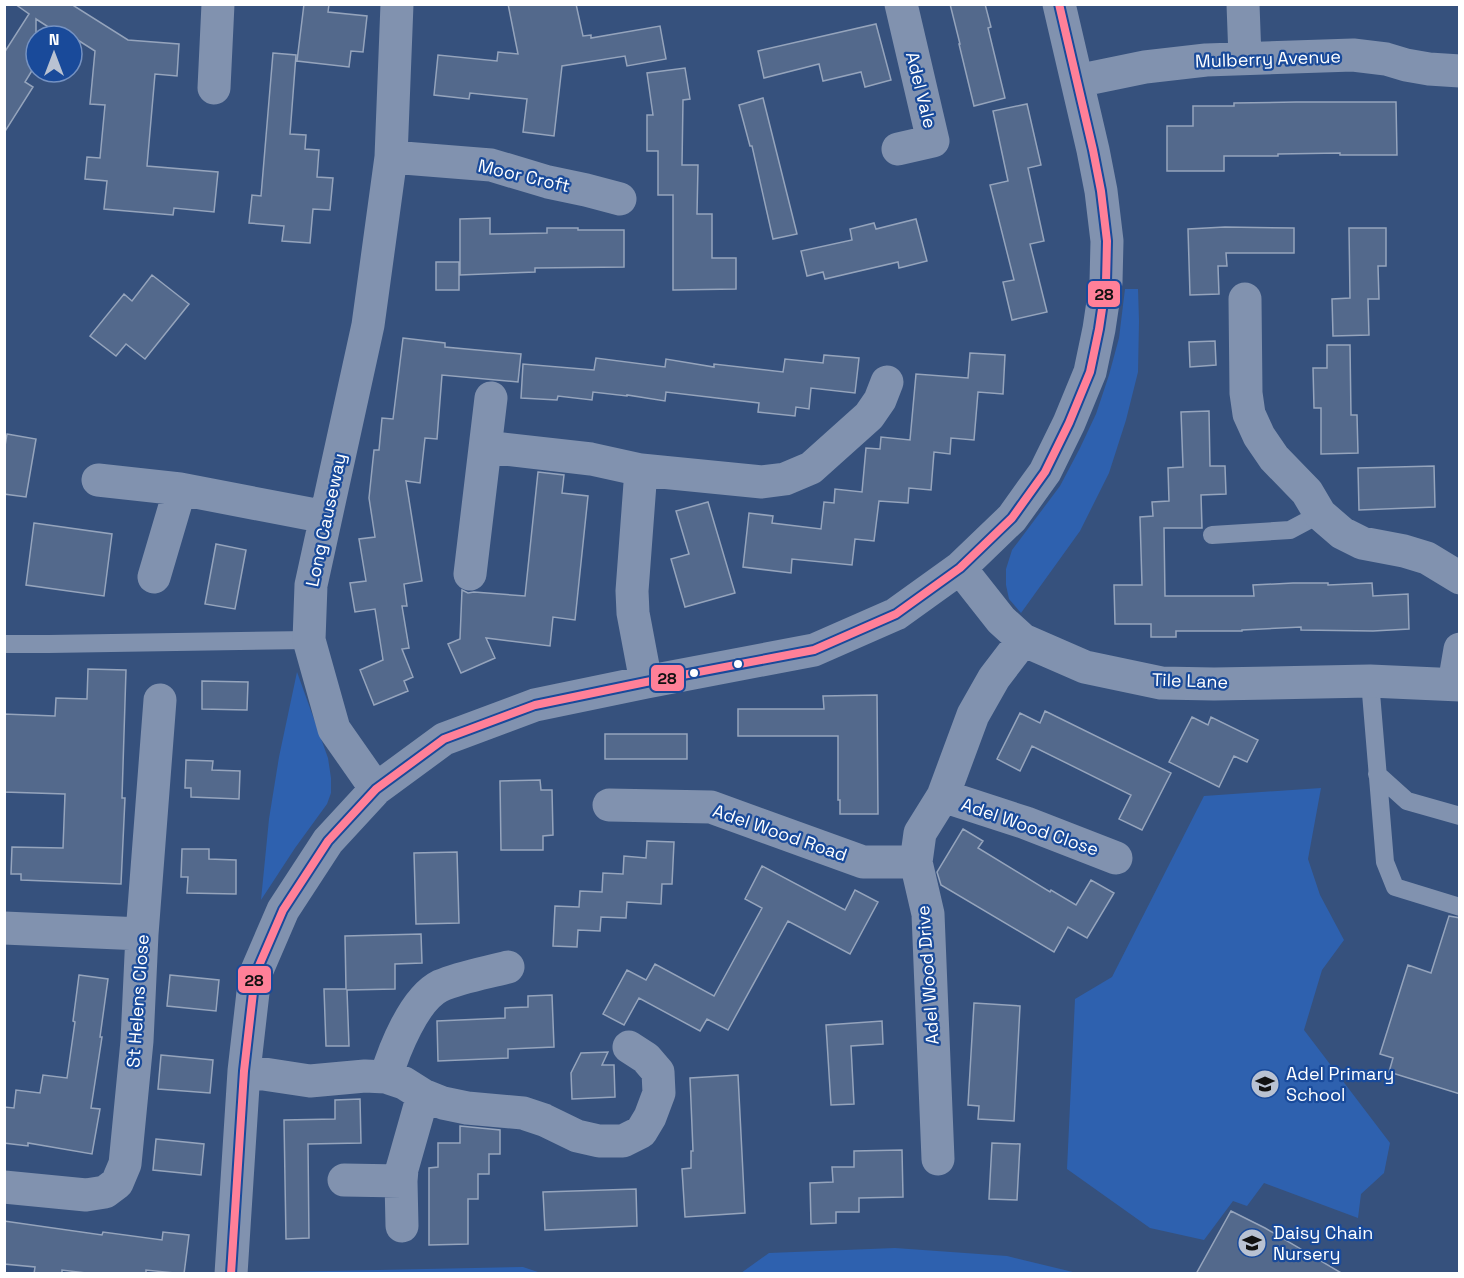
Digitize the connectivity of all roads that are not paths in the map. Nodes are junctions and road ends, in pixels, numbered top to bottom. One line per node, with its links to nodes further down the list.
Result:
1 (218, 4): 9 (street)
2 (397, 4): 11 (street, Long Causeway)
3 (900, 4): 10 (street, Adel Vale)
4 (1059, 4): 8 (street)
5 (1243, 4): 6 (street)
6 (1245, 58): 7 (street, Mulberry Avenue); 8 (street, Mulberry Avenue)
7 (1460, 71)
8 (1077, 81): 23 (street)
9 (214, 88)
10 (898, 149)
11 (391, 157): 12 (street, Moor Croft); 21 (street, Long Causeway)
12 (620, 199)
13 (1245, 299): 20 (street)
14 (887, 382): 17 (street)
15 (491, 399): 16 (street)
16 (486, 447): 17 (street); 24 (street)
17 (642, 470): 32 (street)
18 (98, 480): 19 (street)
19 (180, 489): 21 (street); 25 (street)
20 (1320, 514): 22 (lane); 26 (street)
21 (326, 517): 27 (street, Long Causeway)
22 (1212, 535)
23 (960, 568): 28 (street, Tile Lane); 32 (street)
24 (470, 574)
25 (154, 577)
26 (1460, 578)
27 (309, 640): 29 (lane); 36 (street, Long Causeway)
28 (1023, 640): 31 (street, Tile Lane); 37 (street, Adel Wood Drive)
29 (4, 644)
30 (1460, 649): 33 (street)
31 (1370, 681): 33 (street, Tile Lane); 35 (lane)
32 (646, 682): 36 (street)
33 (1457, 685)
34 (160, 700): 44 (street, St Helens Close)
35 (1377, 774): 39 (lane); 42 (lane)
36 (376, 789): 47 (street)
37 (944, 796): 40 (street, Adel Wood Close); 41 (street, Adel Wood Drive)
38 (609, 805): 41 (street, Adel Wood Road)
39 (1460, 816)
40 (1116, 858)
41 (916, 862): 50 (street, Adel Wood Drive)
42 (1460, 908)
43 (4, 927): 44 (street)
44 (142, 934): 53 (street, St Helens Close)
45 (508, 967): 48 (street)
46 (629, 1047): 49 (street)
47 (244, 1071): 48 (street); 55 (street)
48 (386, 1077): 49 (street)
49 (423, 1095): 52 (street)
50 (938, 1159)
51 (344, 1180): 52 (street)
52 (401, 1181): 54 (street)
53 (4, 1187)
54 (402, 1226)
55 (231, 1274)

